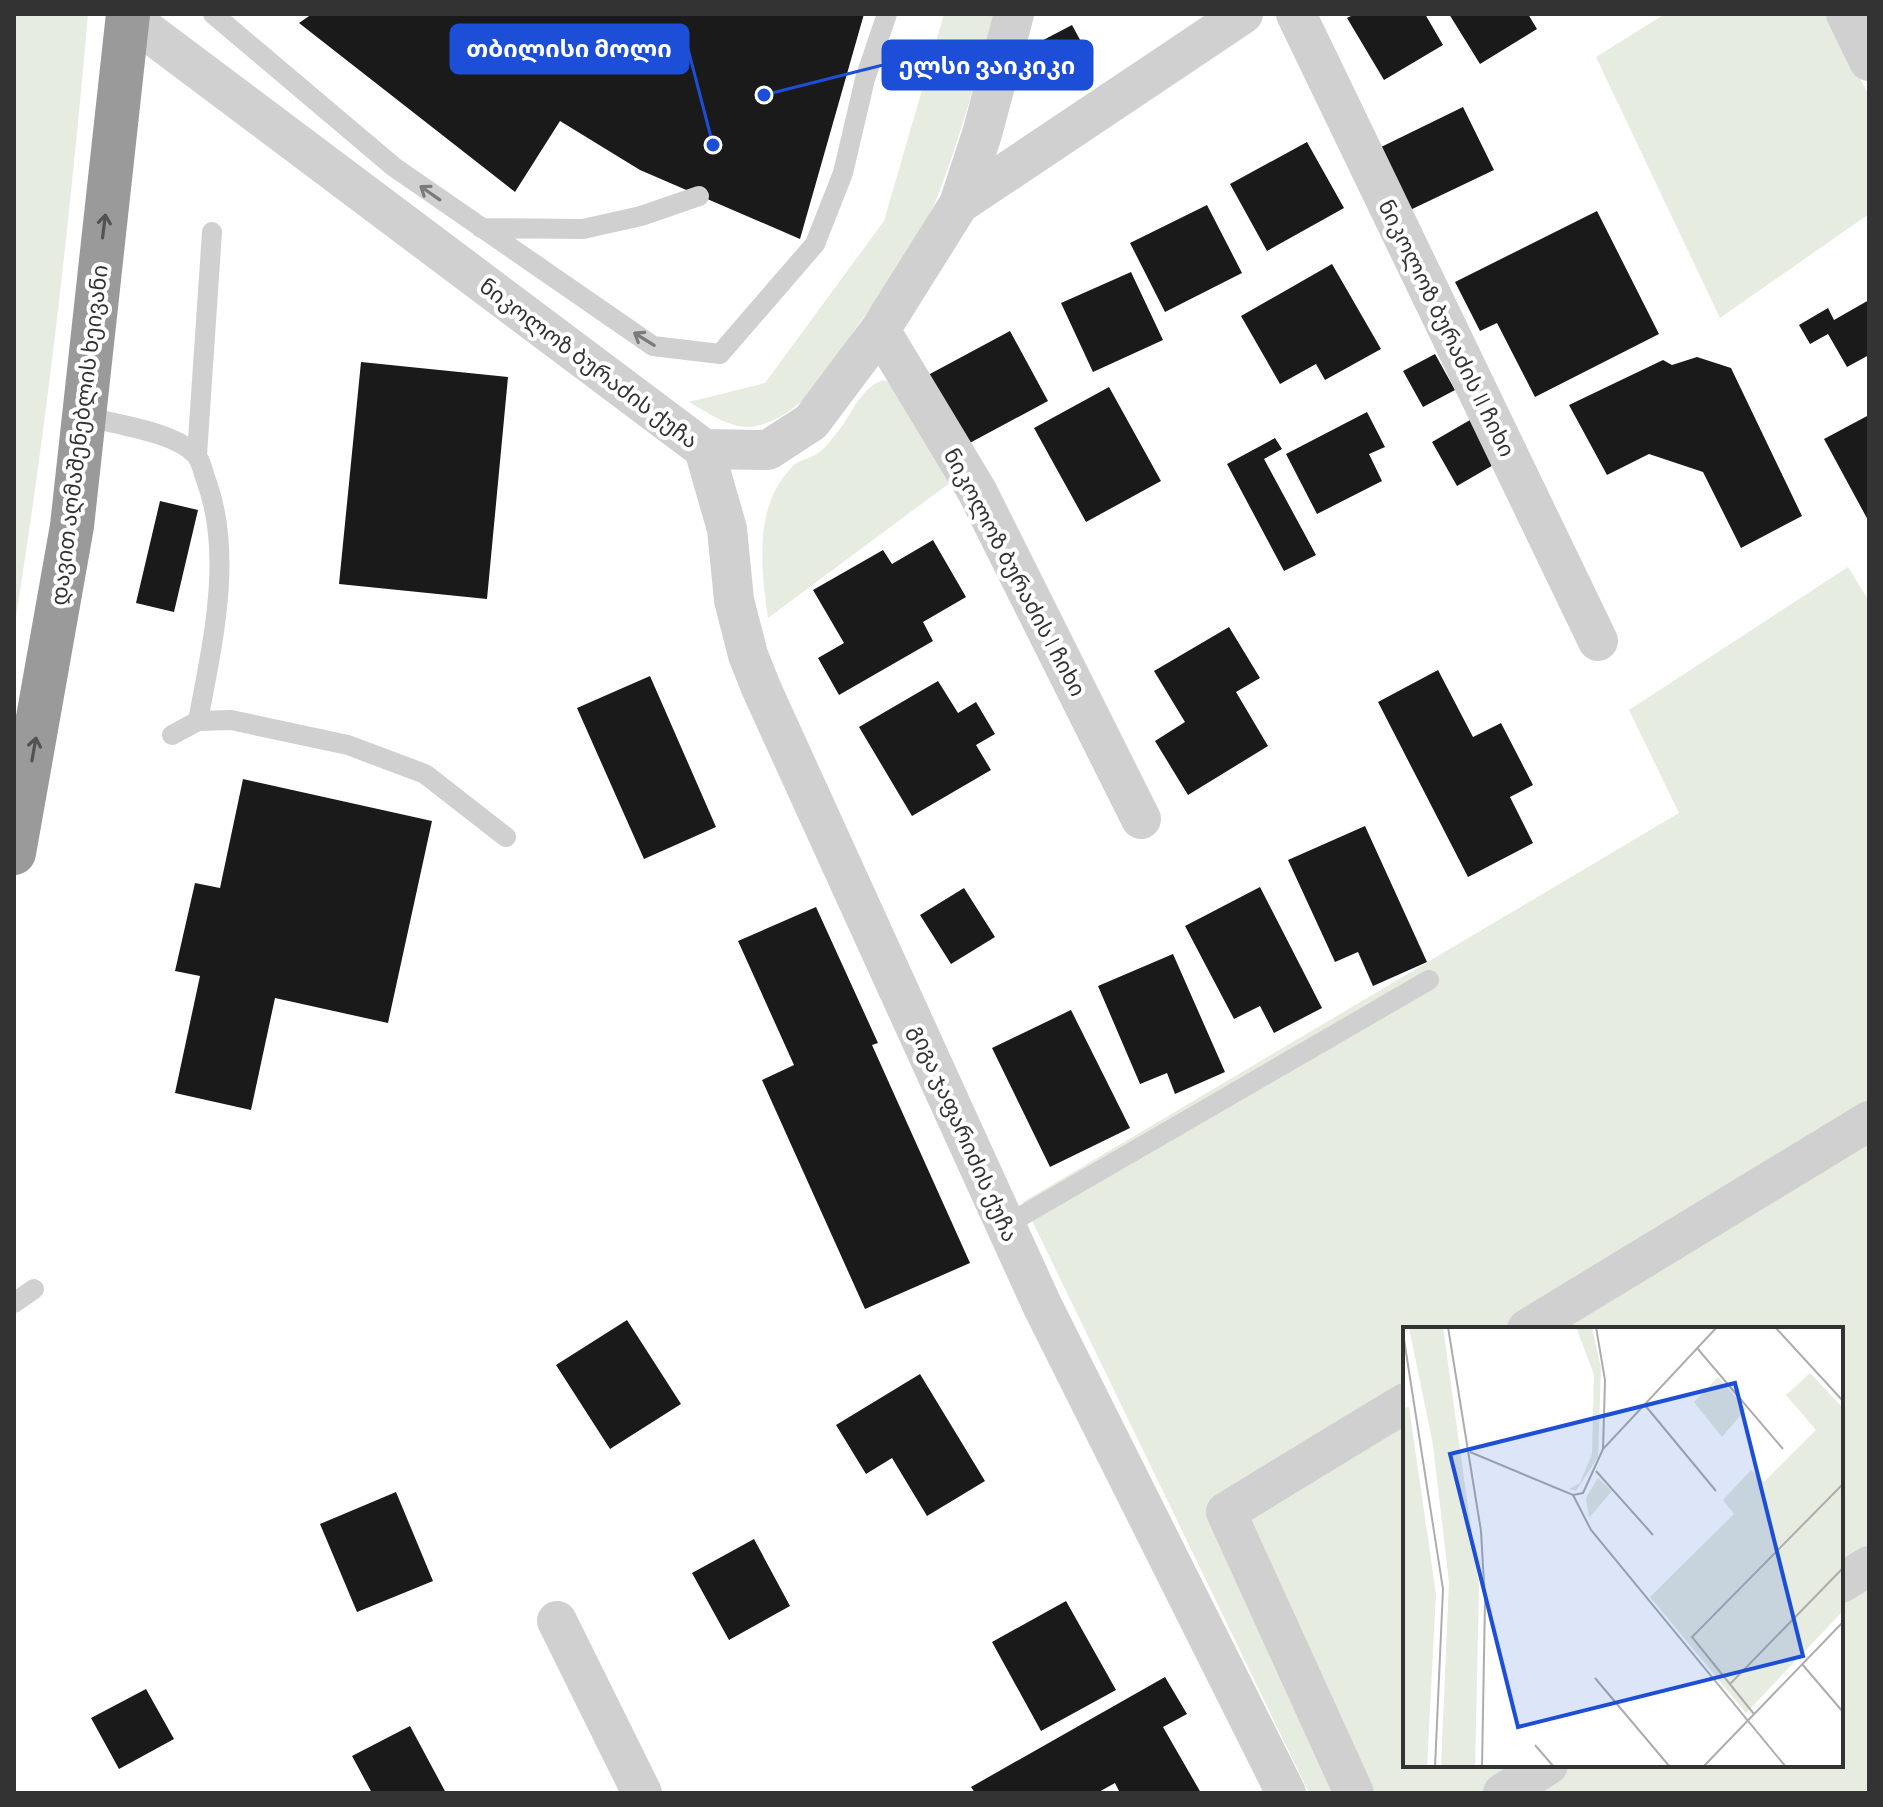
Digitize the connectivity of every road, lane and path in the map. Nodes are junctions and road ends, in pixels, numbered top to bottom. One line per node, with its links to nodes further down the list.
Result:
1 (213, 14): 11 (lane, one-way to 1)
2 (887, 14): 11 (lane, one-way to 11)
3 (1014, 14): 10 (street)
4 (1243, 14): 10 (street, ნიკოლოზ ბურაძის ქუჩა)
5 (1296, 14): 17 (street, ნიკოლოზ ბურაძის II ჩიხი)
6 (1846, 14): 8 (street)
7 (128, 15): 14 (highway, დავით აღმაშენებლის ხეივანი, one-way to 7); 15 (street, ნიკოლოზ ბურაძის ქუჩა)
8 (1869, 61)
9 (699, 196): 11 (lane)
10 (959, 204): 13 (street, ნიკოლოზ ბურაძის ქუჩა)
11 (481, 228)
12 (212, 232): 16 (lane)
13 (880, 330): 15 (street, ნიკოლოზ ბურაძის ქუჩა); 20 (street, ნიკოლოზ ბურაძის I ჩიხი)
14 (85, 416): 16 (lane); 22 (highway, დავით აღმაშენებლის ხეივანი, one-way to 14)
15 (704, 449): 25 (street, გიგა ჯაფარიძის ქუჩა)
16 (197, 455): 18 (lane)
17 (1598, 641)
18 (198, 721): 19 (lane); 21 (lane)
19 (172, 735)
20 (1141, 819)
21 (506, 837)
22 (14, 853)
23 (1429, 980): 25 (lane)
24 (1869, 1121): 28 (street)
25 (1006, 1225): 35 (street, გიგა ჯაფარიძის ქუჩა)
26 (34, 1289): 27 (lane)
27 (14, 1303)
28 (1530, 1327)
29 (1403, 1404): 36 (street)
30 (1869, 1566): 31 (street)
31 (1843, 1582)
32 (557, 1621): 34 (street)
33 (1545, 1767): 37 (street)
34 (642, 1793)
35 (1286, 1793)
36 (1354, 1793)
37 (1503, 1793)

